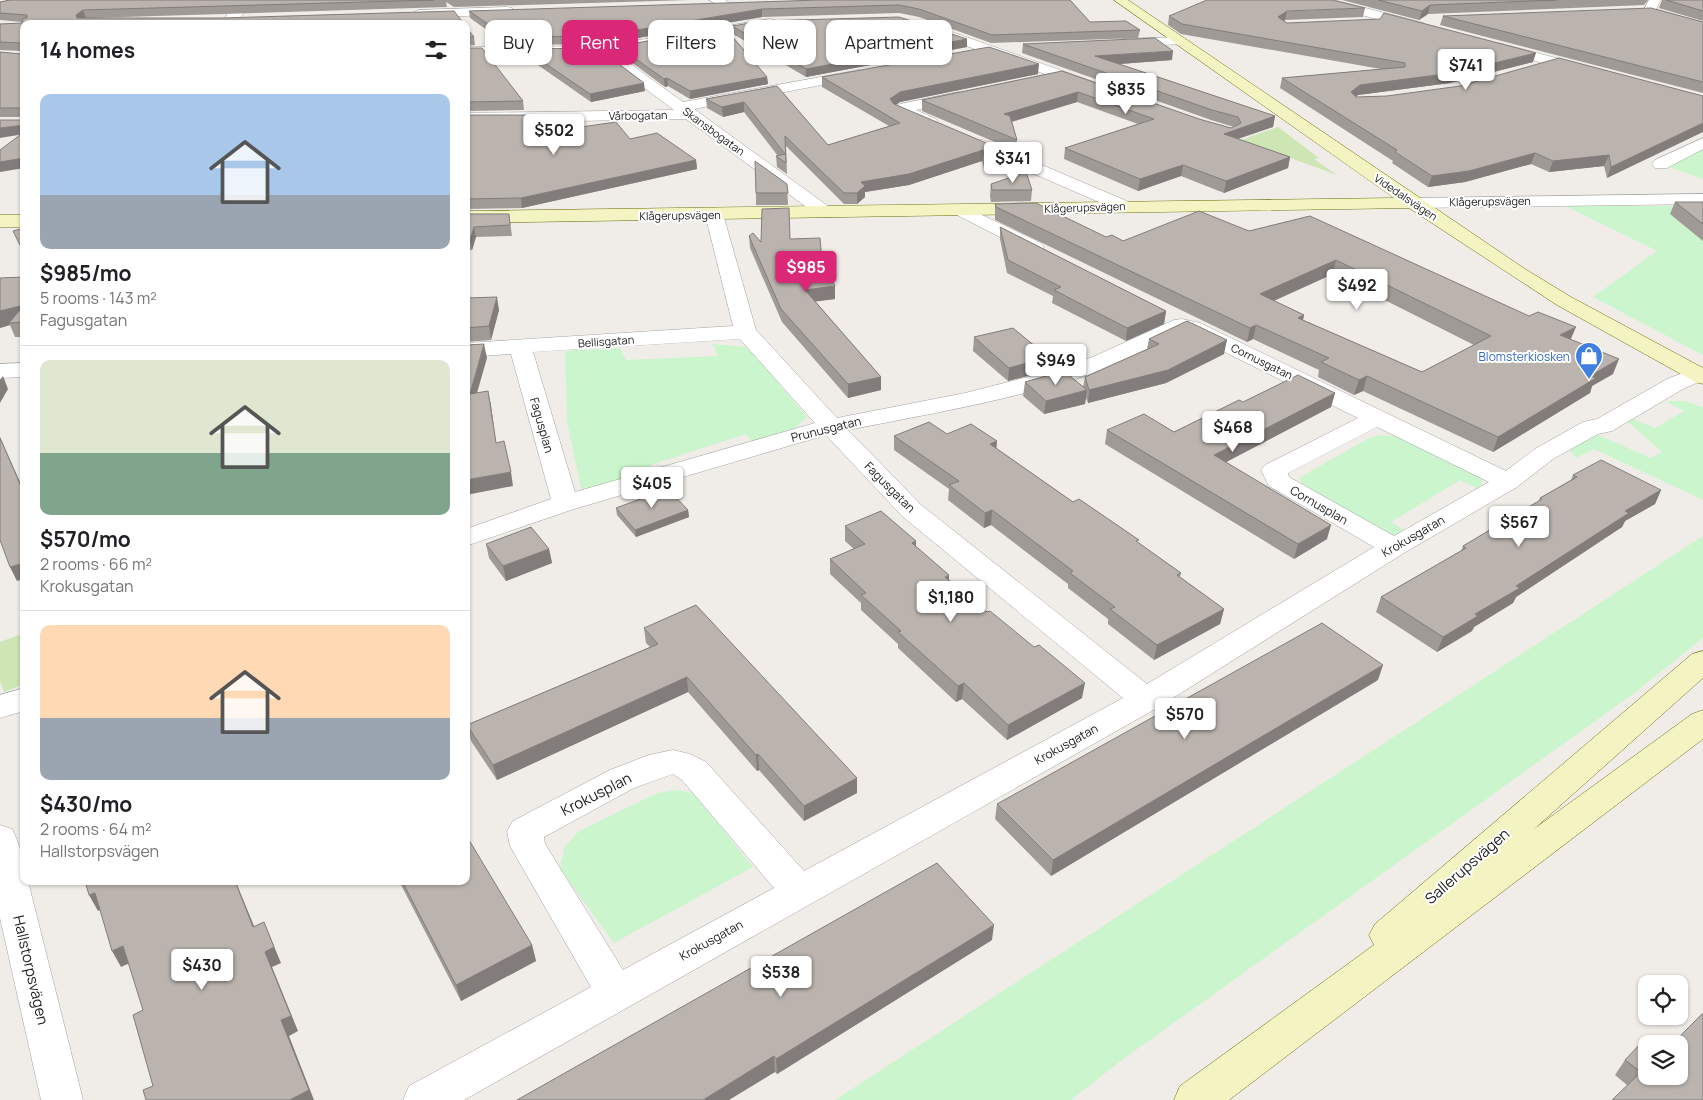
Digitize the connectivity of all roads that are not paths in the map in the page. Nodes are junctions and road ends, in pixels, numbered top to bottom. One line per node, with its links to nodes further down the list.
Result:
1 (248, 0): 8 (street)
2 (1120, 0): 16 (street, Videdalsvägen)
3 (1319, 0): 10 (street)
4 (1648, 7): 14 (street)
5 (517, 11): 6 (street)
6 (407, 14)
7 (251, 19): 9 (street)
8 (229, 20)
9 (240, 20)
10 (1402, 22): 11 (street); 12 (street)
11 (1354, 24)
12 (1431, 25)
13 (744, 26): 17 (street)
14 (1703, 27)
15 (952, 35): 21 (street)
16 (1178, 41): 18 (street); 41 (street, Videdalsvägen)
17 (638, 44)
18 (1103, 44)
19 (1487, 44): 25 (street)
20 (1029, 48): 21 (street)
21 (991, 49): 24 (street); 29 (street)
22 (562, 50): 23 (street)
23 (470, 51)
24 (962, 55)
25 (1553, 62): 28 (street); 30 (street)
26 (623, 65): 34 (street, Skansbogatan)
27 (875, 71): 34 (street, Vårbogatan)
28 (1529, 71)
29 (1060, 74): 31 (street); 32 (street)
30 (1600, 74)
31 (1032, 81)
32 (1106, 91)
33 (976, 93): 36 (street)
34 (686, 110): 35 (street, Vårbogatan); 44 (street, Skansbogatan)
35 (470, 118)
36 (945, 129)
37 (972, 140): 42 (street)
38 (1703, 143): 39 (street)
39 (1661, 164)
40 (1703, 199): 41 (street, Klågerupsvägen)
41 (1412, 203): 42 (street, Klågerupsvägen); 57 (street, Videdalsvägen)
42 (1123, 206): 43 (street, Klågerupsvägen)
43 (963, 211): 44 (street, Klågerupsvägen); 49 (street)
44 (826, 213): 45 (street, Klågerupsvägen)
45 (714, 214): 46 (street, Klågerupsvägen); 52 (street, Fagusgatan)
46 (470, 217)
47 (0, 221): 48 (street)
48 (20, 221)
49 (1052, 256)
50 (1158, 310): 51 (street, Cornusgatan)
51 (1185, 324): 58 (street, Cornusgatan); 59 (street, Prunusgatan)
52 (746, 332): 53 (street, Bellisgatan); 59 (street, Fagusgatan)
53 (520, 347): 54 (street, Bellisgatan); 61 (street, Fagusplan)
54 (470, 350)
55 (20, 370): 56 (street)
56 (0, 371)
57 (1700, 375): 60 (street, Krokusgatan)
58 (1378, 416): 60 (street, Cornusgatan); 63 (street, Cornusplan)
59 (831, 426): 61 (street, Prunusgatan); 66 (street, Fagusgatan)
60 (1508, 482): 63 (street, Krokusgatan)
61 (565, 503): 62 (street, Prunusgatan)
62 (470, 537)
63 (1394, 547): 66 (street, Krokusgatan)
64 (1703, 661): 72 (street, Sallerupsvägen)
65 (20, 700): 67 (street)
66 (1146, 700): 70 (street, Krokusgatan)
67 (0, 707)
68 (1703, 722): 72 (street, Sallerupsvägen)
69 (0, 839): 73 (street, Hallstorpsvägen)
70 (800, 891): 71 (street, Krokusgatan); 71 (street, Krokusplan)
71 (616, 994): 74 (street, Krokusgatan)
72 (1231, 1072): 75 (street, Sallerupsvägen)
73 (62, 1100)
74 (424, 1100)
75 (1195, 1100)

